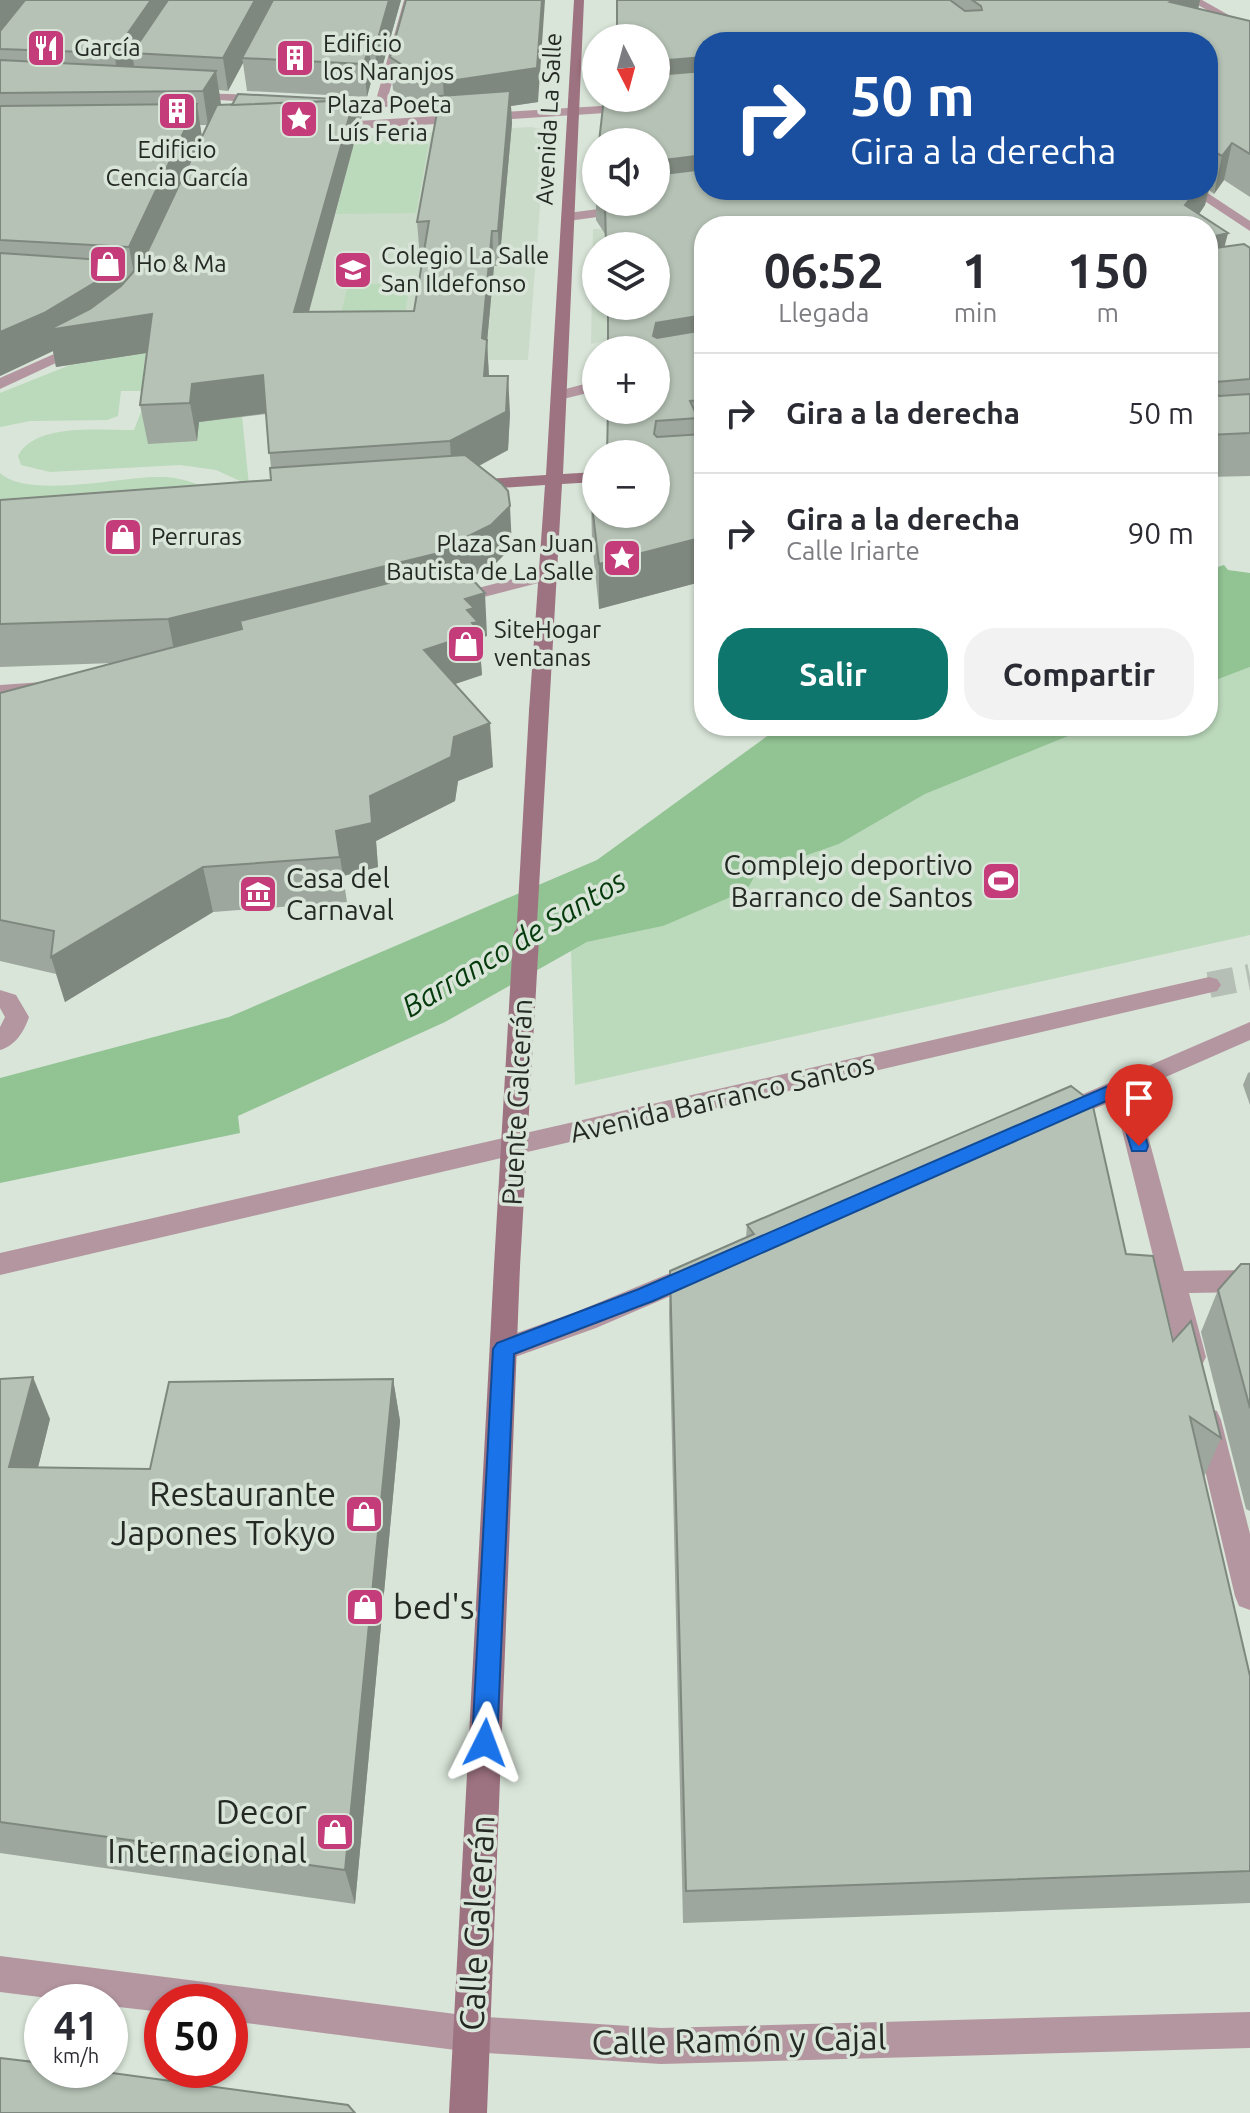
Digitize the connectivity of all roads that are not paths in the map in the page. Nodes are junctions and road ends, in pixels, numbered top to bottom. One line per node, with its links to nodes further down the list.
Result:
1 (409, 0): 10 (street)
2 (579, 0): 13 (main road, Avenida La Salle)
3 (1194, 0): 4 (street)
4 (1250, 31)
5 (241, 84): 7 (street)
6 (172, 95): 7 (street)
7 (234, 98): 8 (street); 11 (street)
8 (278, 100)
9 (322, 101): 10 (street)
10 (381, 103): 13 (street)
11 (225, 110)
12 (582, 112): 13 (street)
13 (571, 113): 14 (street); 17 (main road, Avenida La Salle)
14 (318, 127)
15 (1209, 200): 18 (street)
16 (582, 215): 17 (street)
17 (568, 217): 22 (main road, Avenida La Salle)
18 (1250, 227)
19 (91, 340): 20 (street)
20 (0, 384)
21 (582, 389): 22 (street)
22 (559, 395): 24 (main road, Avenida La Salle)
23 (582, 478): 24 (main road)
24 (554, 481): 25 (main road); 26 (main road)
25 (451, 486)
26 (548, 575): 27 (street); 42 (main road, Puente Galcerán, bridge)
27 (429, 607)
28 (65, 687): 29 (street)
29 (24, 690): 30 (street); 31 (street)
30 (0, 691)
31 (36, 710)
32 (1209, 985): 39 (street, Avenida Barranco Santos)
33 (0, 998): 35 (street)
34 (1250, 1030): 36 (street)
35 (0, 1042)
36 (1108, 1093): 37 (street); 41 (street)
37 (1036, 1124)
38 (718, 1263): 42 (street)
39 (0, 1264)
40 (1250, 1281): 41 (street)
41 (1174, 1282): 43 (street)
42 (504, 1349): 49 (main road, Calle Galcerán)
43 (1246, 1563): 44 (street)
44 (1250, 1596)
45 (0, 1974): 46 (street)
46 (144, 1992)
47 (248, 2005): 49 (street, Calle Ramón y Cajal)
48 (1250, 2030): 49 (street, Calle Ramón y Cajal)
49 (471, 2034): 50 (main road, Calle Galcerán)
50 (468, 2113)

